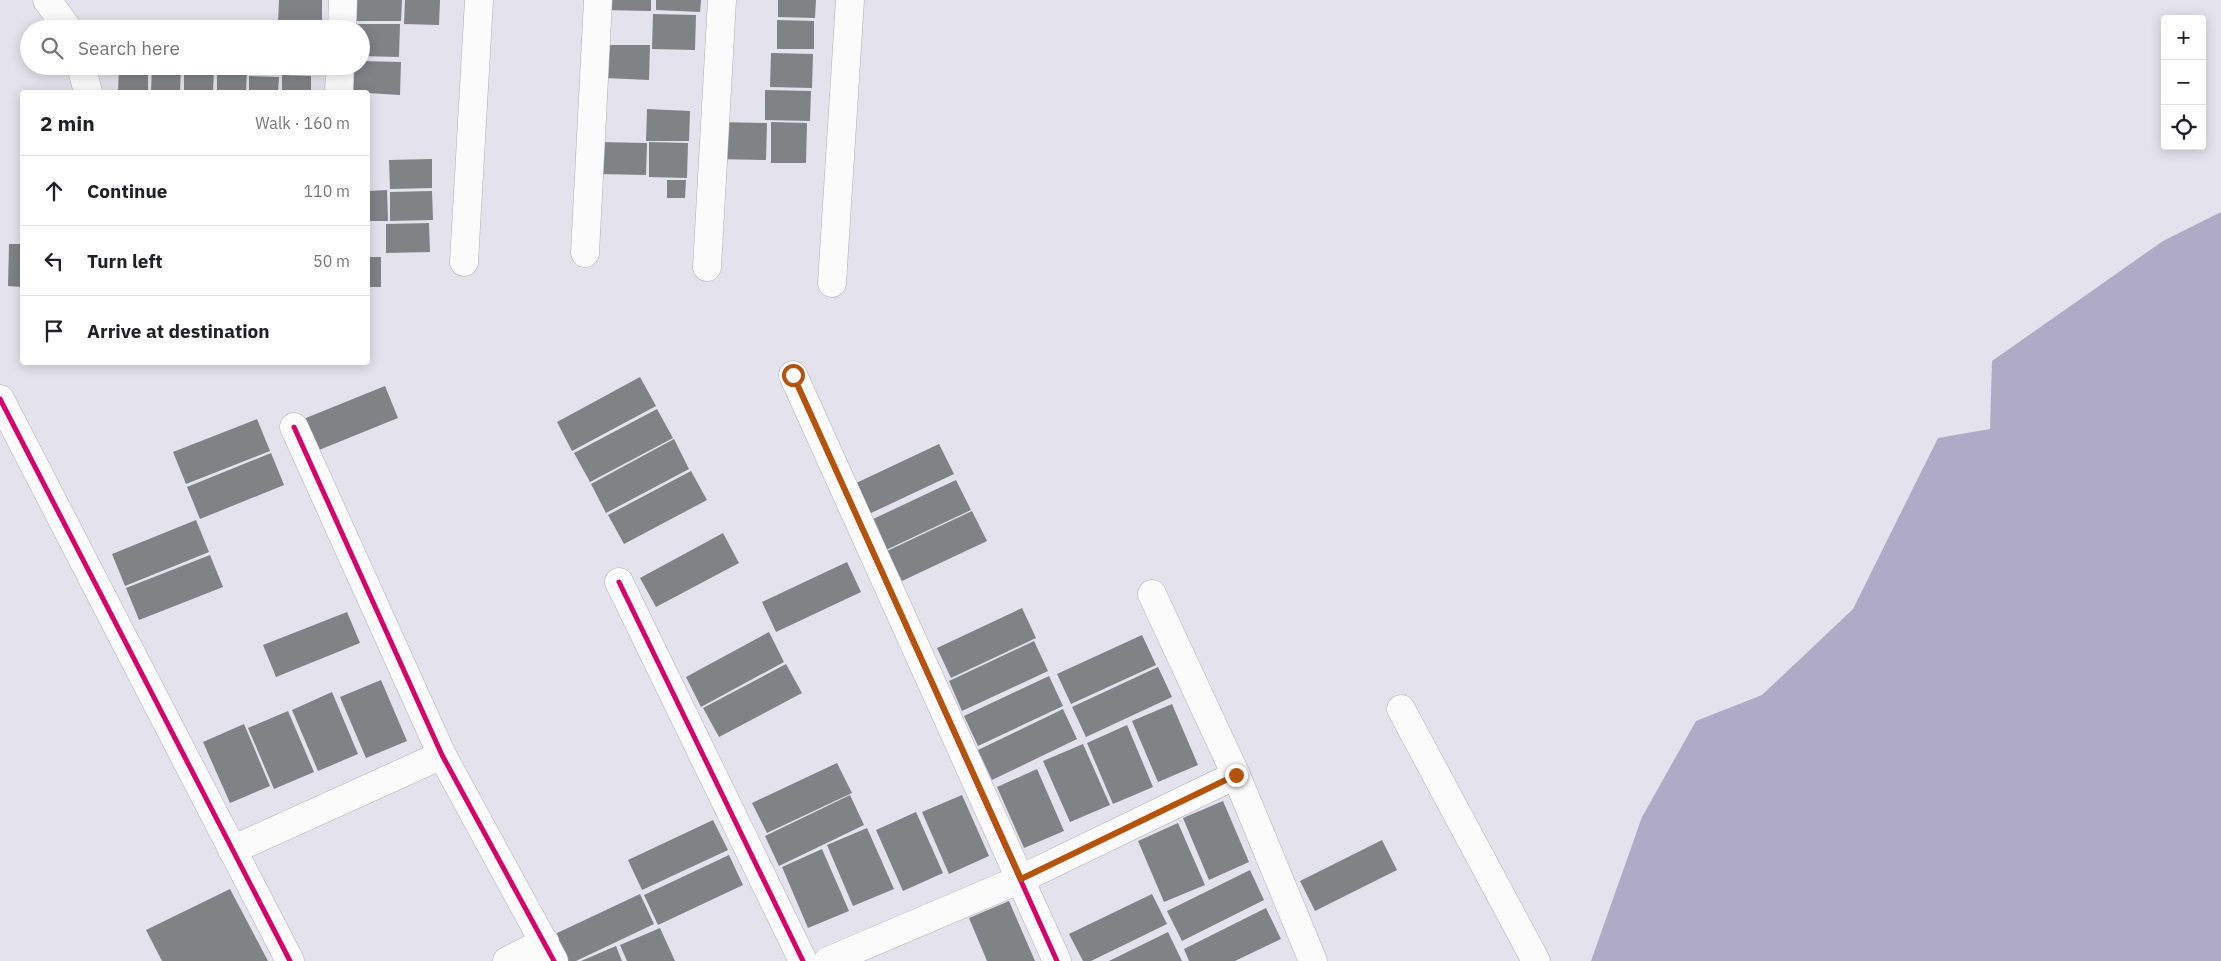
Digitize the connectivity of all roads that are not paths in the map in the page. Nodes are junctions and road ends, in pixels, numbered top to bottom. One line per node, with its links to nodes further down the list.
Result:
1 (47, 0): 7 (street)
2 (343, 0): 8 (street)
3 (479, 0): 14 (street)
4 (598, 0): 13 (street)
5 (722, 0): 15 (street)
6 (850, 0): 16 (street)
7 (61, 20)
8 (342, 20)
9 (83, 75): 11 (street)
10 (340, 75): 12 (street)
11 (87, 90)
12 (339, 90)
13 (585, 252)
14 (464, 262)
15 (707, 267)
16 (832, 283)
17 (793, 375): 26 (street)
18 (0, 399): 25 (street)
19 (294, 427): 23 (street)
20 (619, 582): 30 (street)
21 (1152, 594): 24 (street)
22 (1401, 708): 34 (street)
23 (442, 755): 25 (street); 27 (street)
24 (1236, 775): 26 (street); 33 (street)
25 (232, 850): 28 (street)
26 (1021, 879): 31 (street); 32 (street)
27 (550, 952): 29 (street)
28 (290, 961)
29 (507, 961)
30 (803, 961)
31 (828, 961)
32 (1057, 961)
33 (1313, 961)
34 (1536, 961)

